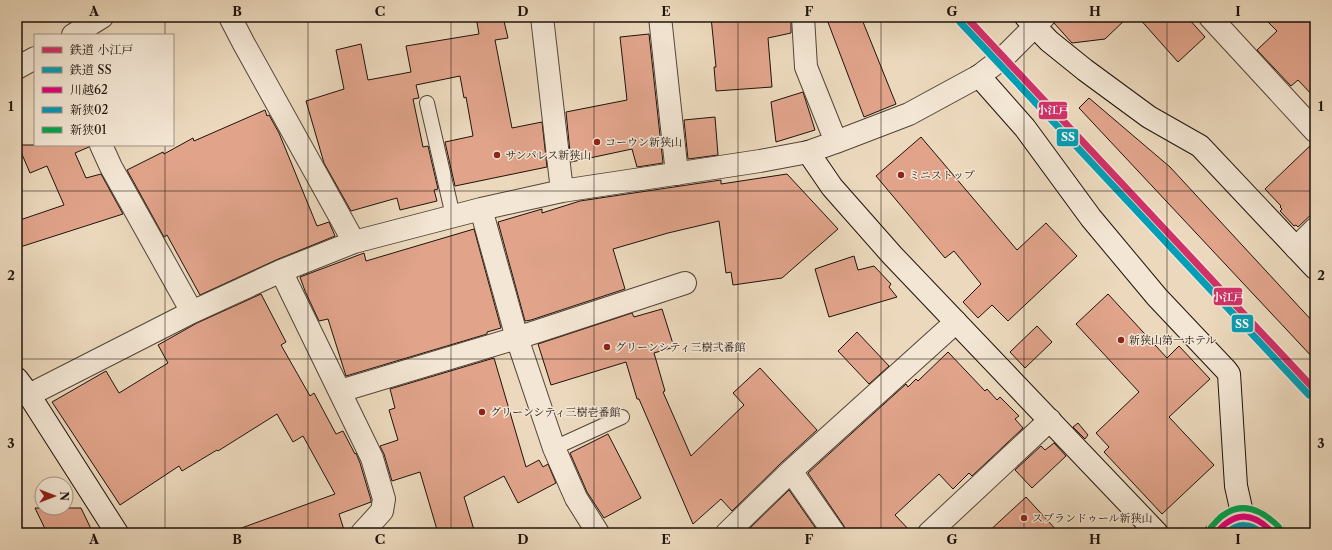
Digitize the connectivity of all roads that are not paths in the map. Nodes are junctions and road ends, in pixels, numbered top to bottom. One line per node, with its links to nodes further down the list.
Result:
1 (230, 17): 20 (street)
2 (542, 17): 16 (street)
3 (660, 17): 15 (street)
4 (803, 17): 12 (street)
5 (1210, 17): 11 (street)
6 (98, 18): 8 (street)
7 (1035, 20): 9 (street); 21 (street)
8 (75, 34)
9 (979, 76): 12 (street); 34 (street)
10 (427, 103): 18 (lane)
11 (1315, 131)
12 (836, 142): 14 (street)
13 (101, 146): 25 (street)
14 (808, 152): 15 (street); 26 (street)
15 (678, 174): 16 (street)
16 (562, 190): 17 (street)
17 (481, 209): 18 (street); 27 (street)
18 (453, 216): 20 (street)
19 (1315, 230): 21 (street)
20 (354, 242): 23 (street)
21 (1296, 248): 22 (street)
22 (1315, 268)
23 (281, 271): 25 (street); 29 (street)
24 (685, 283): 27 (street)
25 (192, 312): 28 (street)
26 (956, 322): 31 (street); 33 (street)
27 (517, 338): 29 (street); 32 (street)
28 (21, 388): 35 (street)
29 (340, 391): 36 (street)
30 (622, 417): 32 (lane)
31 (1050, 420): 40 (street); 41 (street)
32 (554, 448): 37 (street)
33 (791, 471): 38 (street); 39 (street)
34 (1243, 516): 42 (street); 43 (street)
35 (117, 533)
36 (362, 533)
37 (598, 533)
38 (727, 533)
39 (834, 533)
40 (929, 533)
41 (1158, 533)
42 (1216, 533)
43 (1273, 533)

